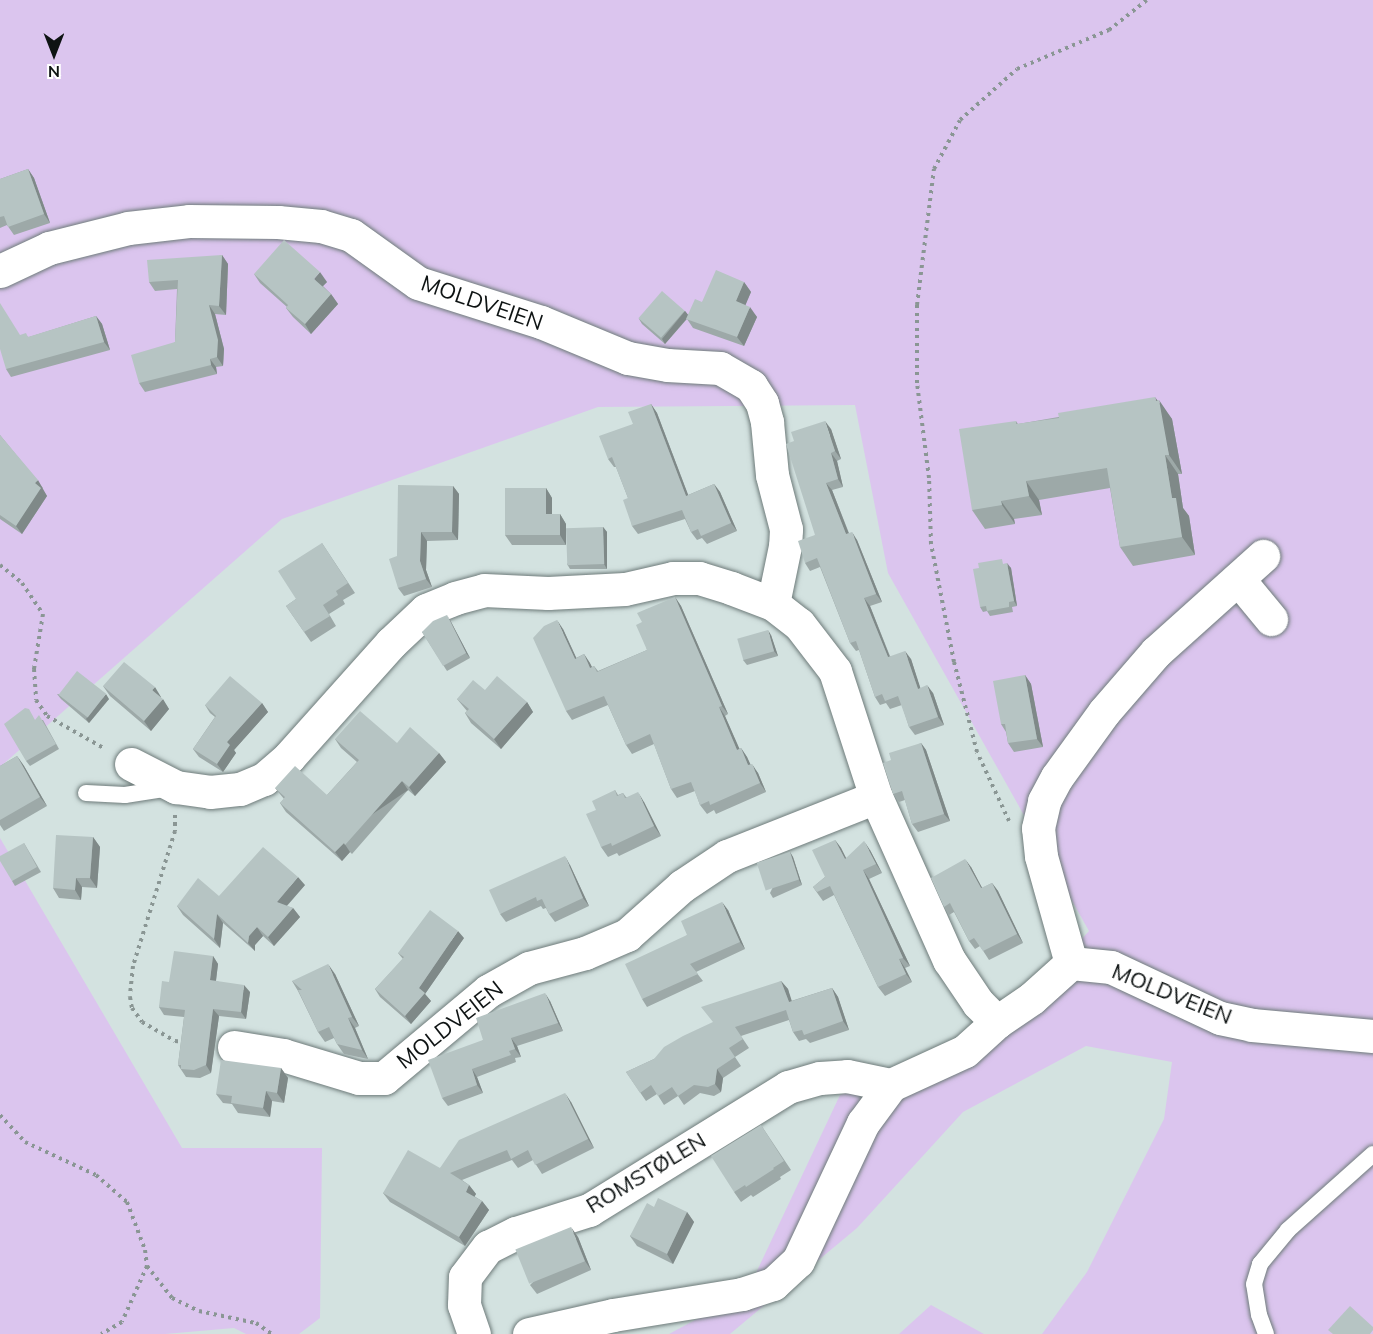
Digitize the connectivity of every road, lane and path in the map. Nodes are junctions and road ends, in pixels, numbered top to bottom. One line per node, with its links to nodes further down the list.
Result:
1 (1148, 0): 12 (path)
2 (0, 271): 6 (street, MOLDVEIEN)
3 (1263, 556): 5 (street)
4 (0, 565): 8 (path)
5 (1238, 579): 7 (street); 13 (street)
6 (773, 604): 9 (street); 11 (street)
7 (1271, 619)
8 (131, 764): 9 (street)
9 (176, 788): 10 (lane); 16 (path)
10 (86, 794)
11 (876, 797): 14 (street); 16 (street, MOLDVEIEN)
12 (1011, 824)
13 (1071, 963): 14 (street); 15 (street, MOLDVEIEN)
14 (997, 1022): 17 (street)
15 (1373, 1036)
16 (234, 1047)
17 (891, 1085): 23 (street, ROMSTØLEN); 24 (street)
18 (0, 1115): 20 (path)
19 (1373, 1154): 25 (lane)
20 (147, 1266): 21 (path); 22 (path)
21 (101, 1334)
22 (272, 1334)
23 (474, 1334)
24 (529, 1334)
25 (1266, 1334)

